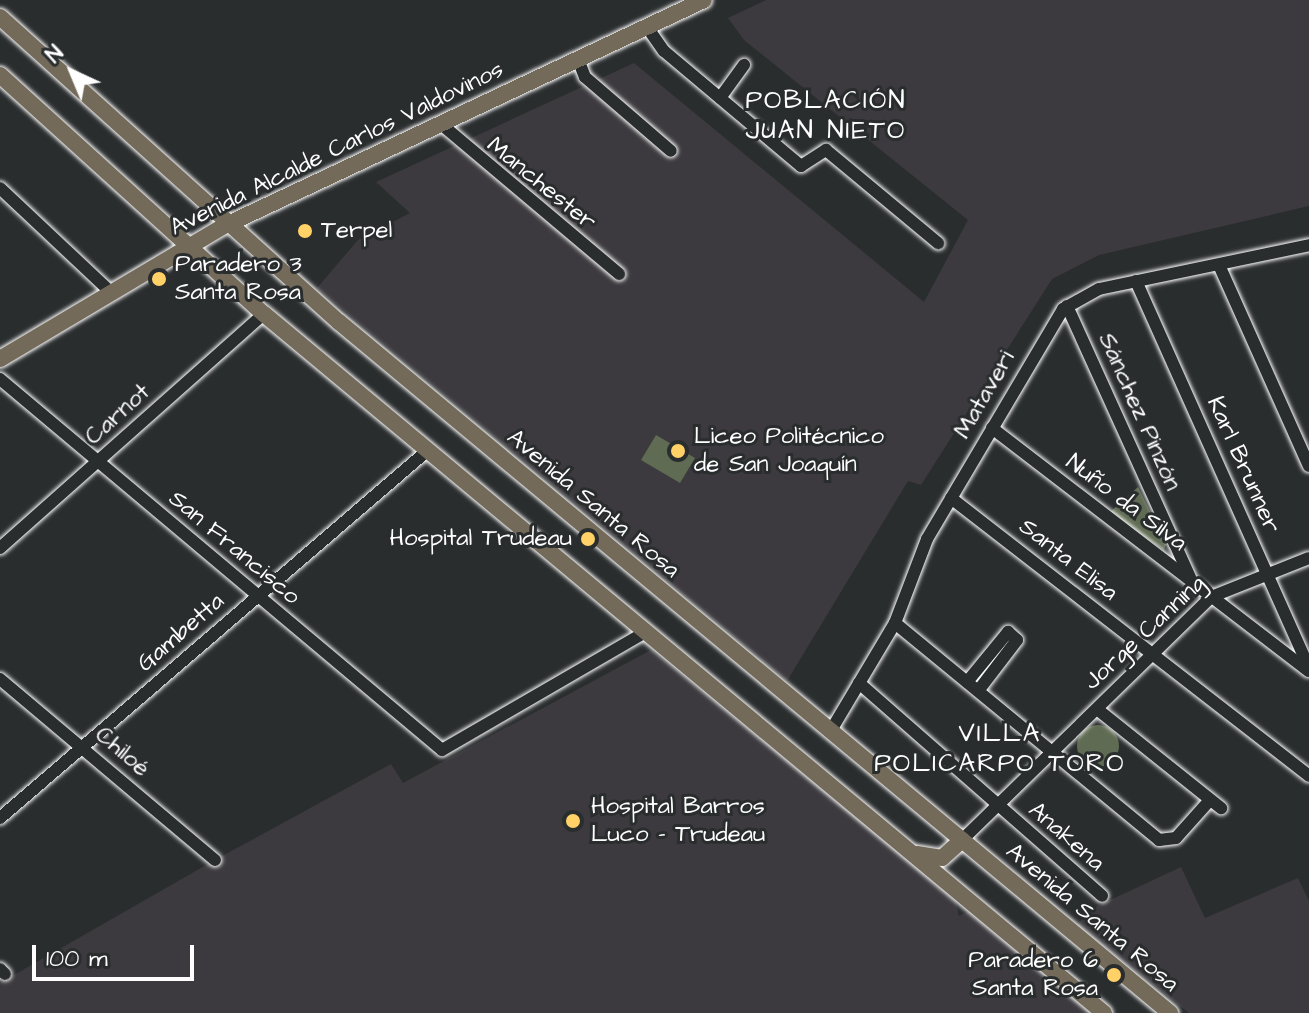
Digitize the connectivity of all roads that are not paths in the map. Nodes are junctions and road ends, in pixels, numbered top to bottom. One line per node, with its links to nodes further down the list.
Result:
1 (704, 0): 3 (main road, Avenida Alcalde Carlos Valdovinos)
2 (0, 17): 11 (main road, Avenida Santa Rosa)
3 (647, 27): 4 (main road, Avenida Alcalde Carlos Valdovinos); 7 (street)
4 (578, 59): 8 (main road, Avenida Alcalde Carlos Valdovinos); 9 (street)
5 (744, 65): 7 (street)
6 (0, 75): 13 (main road)
7 (720, 98): 12 (street)
8 (441, 124): 11 (main road, Avenida Alcalde Carlos Valdovinos); 16 (street, Manchester)
9 (671, 151)
10 (0, 188): 18 (street)
11 (226, 225): 13 (main road, Avenida Alcalde Carlos Valdovinos); 41 (main road, Avenida Santa Rosa)
12 (938, 243)
13 (187, 248): 18 (main road, Avenida Alcalde Carlos Valdovinos); 20 (main road)
14 (1307, 249): 15 (street)
15 (1219, 265): 17 (street); 26 (street)
16 (619, 274)
17 (1136, 281): 19 (street); 30 (street, Karl Brunner)
18 (112, 293): 21 (main road, Avenida Alcalde Carlos Valdovinos)
19 (1067, 306): 23 (street, Mataveri); 31 (street, Sánchez Pinzón)
20 (264, 314): 24 (main road); 25 (street, Carnot)
21 (0, 359)
22 (0, 379): 25 (street, San Francisco)
23 (992, 428): 27 (street, Mataveri); 31 (street, Nuño da Silva)
24 (427, 451): 32 (street, Gambetta); 35 (main road)
25 (97, 462): 28 (street, Carnot); 32 (street, San Francisco)
26 (1309, 466)
27 (951, 498): 34 (street, Mataveri); 36 (street, Santa Elisa)
28 (0, 548)
29 (1309, 558): 30 (street, Jorge Canning)
30 (1266, 570): 33 (street, Jorge Canning); 37 (street, Karl Brunner)
31 (1191, 580): 33 (street, Nuño da Silva)
32 (257, 596): 35 (street, San Francisco); 42 (street, Gambetta)
33 (1211, 597): 36 (street, Jorge Canning); 37 (street, Nuño da Silva)
34 (895, 623): 39 (street, Mataveri); 43 (street)
35 (644, 633): 48 (main road)
36 (1153, 654): 40 (street, Jorge Canning); 44 (street, Santa Elisa)
37 (1309, 669)
38 (0, 679): 42 (street, Chiloé)
39 (859, 683): 41 (street, Mataveri); 45 (street, Anakena)
40 (1097, 709): 43 (street, Jorge Canning); 43 (street)
41 (830, 732): 47 (main road, Avenida Santa Rosa)
42 (82, 748): 46 (street, Gambetta); 49 (street, Chiloé)
43 (1053, 752): 45 (street, Jorge Canning)
44 (1309, 776)
45 (998, 805): 47 (street, Jorge Canning); 50 (street, Anakena)
46 (0, 818)
47 (962, 840): 48 (main road); 52 (main road, Avenida Santa Rosa)
48 (912, 852): 51 (main road)
49 (215, 860)
50 (1102, 896)
51 (1104, 1013)
52 (1170, 1013)

